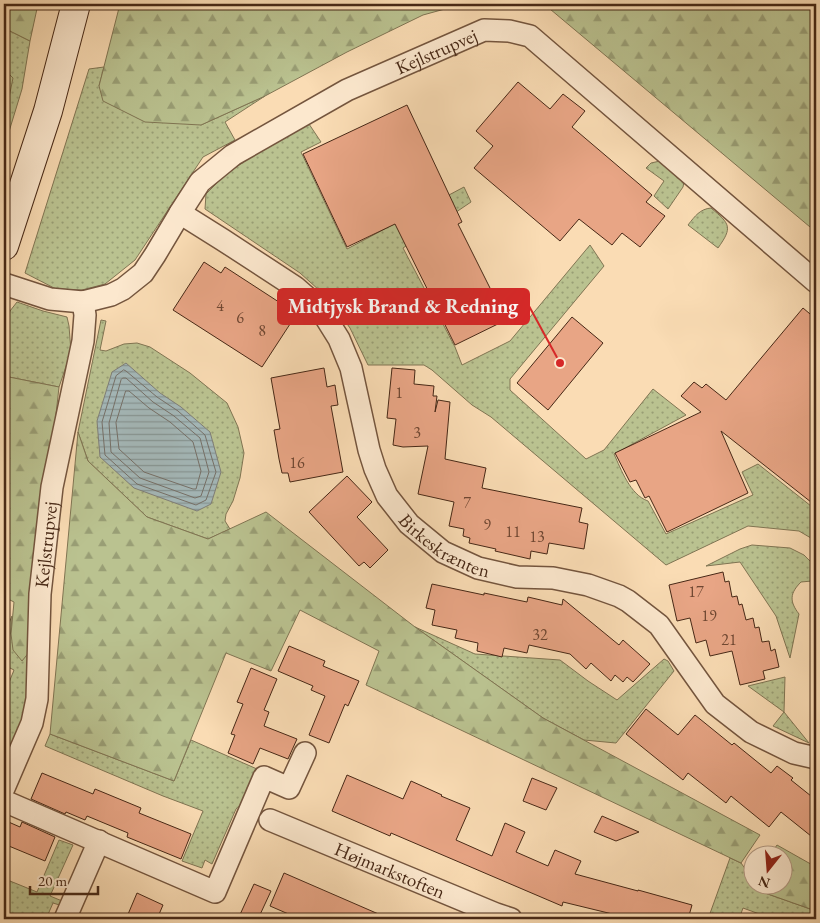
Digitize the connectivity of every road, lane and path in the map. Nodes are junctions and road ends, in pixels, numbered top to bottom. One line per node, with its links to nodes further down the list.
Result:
1 (76, 4): 3 (street)
2 (180, 213): 4 (street, Kejlstrupvej); 6 (street, Kejlstrupvej); 8 (street, Birkeskrænten)
3 (4, 246)
4 (816, 282)
5 (4, 284): 6 (street, Kejlstrupvej)
6 (83, 302): 9 (street, Kejlstrupvej)
7 (305, 752): 12 (street)
8 (816, 758)
9 (4, 786)
10 (4, 801): 12 (street)
11 (270, 820): 14 (street, Højmarkstoften)
12 (99, 841): 13 (street)
13 (65, 919)
14 (511, 919)

